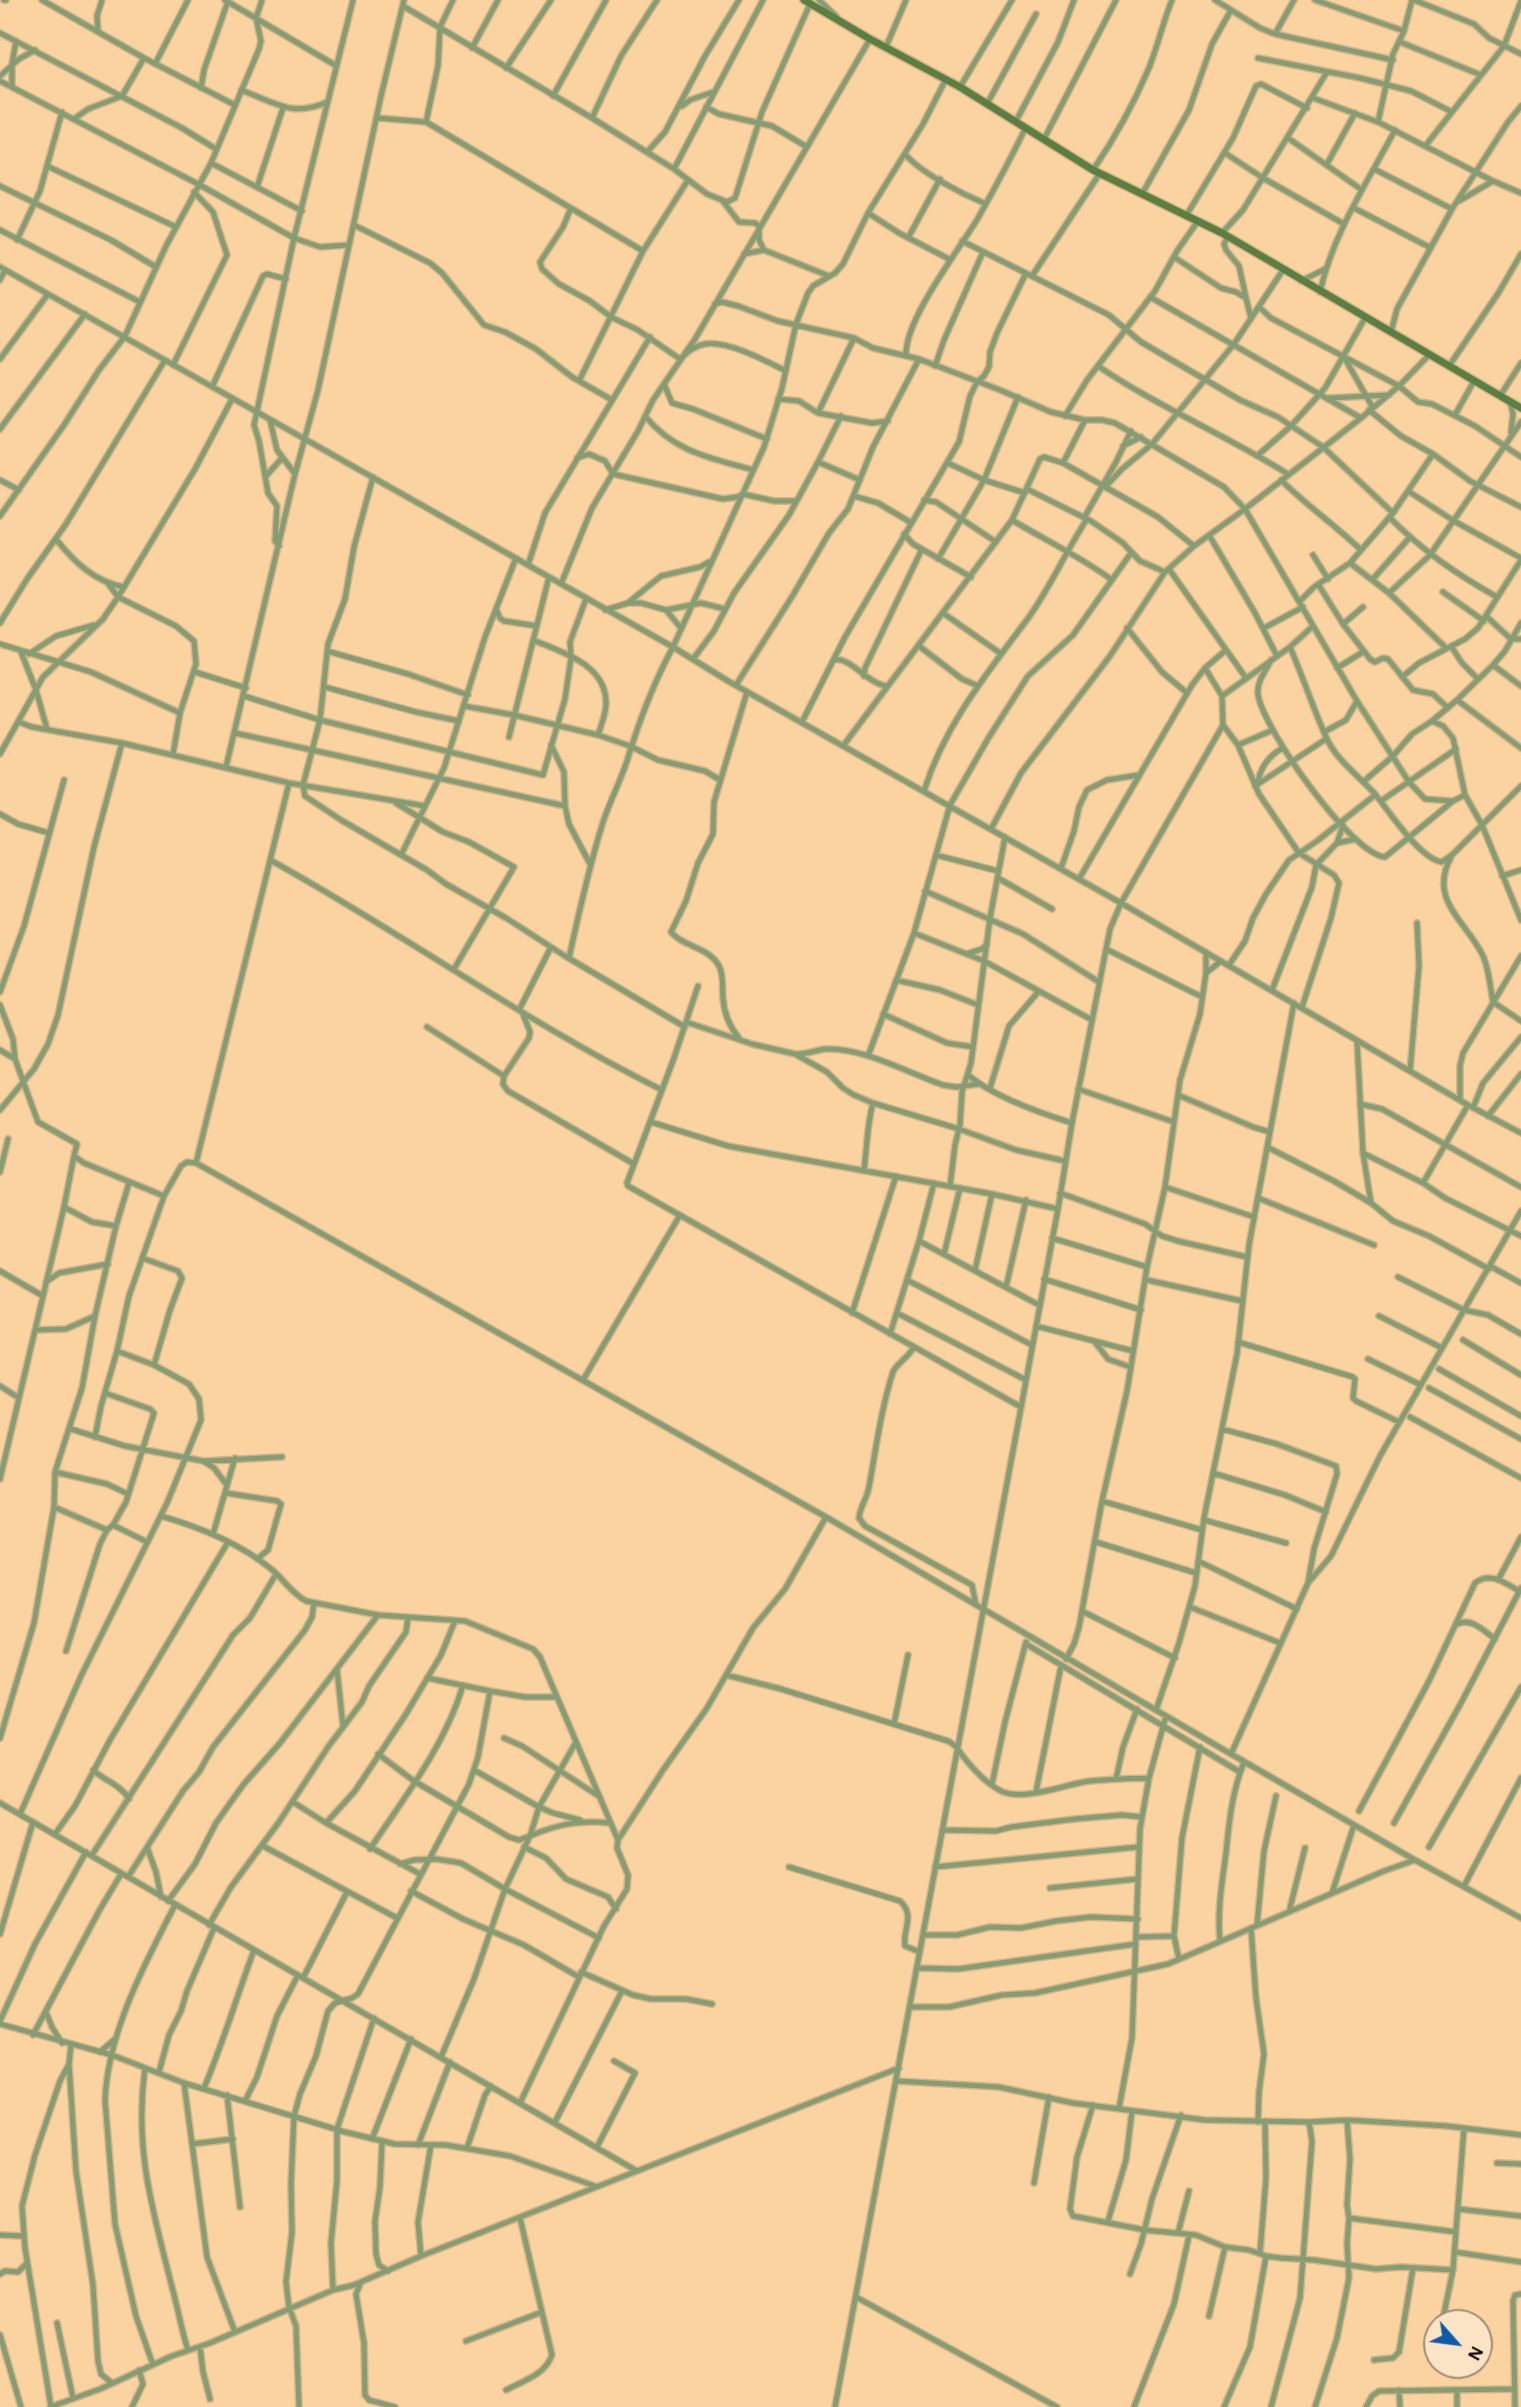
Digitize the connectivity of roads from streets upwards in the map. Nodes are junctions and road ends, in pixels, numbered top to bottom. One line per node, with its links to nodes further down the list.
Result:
1 (42, 0): 26 (street)
2 (102, 0): 35 (street)
3 (188, 0): 51 (street)
4 (262, 0): 32 (street)
5 (353, 0): 52 (street)
6 (453, 0): 34 (street)
7 (498, 0): 44 (street)
8 (551, 0): 53 (street)
9 (606, 0): 65 (street)
10 (657, 0): 79 (street)
11 (739, 0): 73 (street)
12 (763, 0): 63 (street)
13 (819, 0): 30 (street)
14 (832, 0): 30 (street)
15 (906, 0): 43 (street)
16 (1012, 0): 60 (street)
17 (1074, 0): 81 (street)
18 (1116, 0): 88 (street)
19 (1172, 0): 100 (street)
20 (1215, 0): 29 (street)
21 (1294, 0): 38 (street)
22 (1315, 0): 36 (street)
23 (1413, 0): 36 (street); 42 (street)
24 (227, 1): 32 (street); 61 (street)
25 (1521, 1): 42 (street)
26 (51, 2): 35 (street)
27 (807, 2): 33 (street); 84 (street)
28 (404, 3): 34 (street); 78 (street)
29 (1231, 10): 38 (street); 112 (street)
30 (833, 12): 33 (street)
31 (1037, 14): 68 (street)
32 (256, 18): 52 (street); 62 (street)
33 (841, 22): 39 (street)
34 (439, 27): 44 (street); 82 (street)
35 (98, 31): 47 (street)
36 (1404, 31): 41 (street)
37 (0, 33): 40 (street)
38 (1276, 34): 49 (street)
39 (870, 39): 43 (street); 90 (street)
40 (16, 41): 45 (street); 50 (street)
41 (1399, 42): 49 (street); 55 (street)
42 (1504, 46): 46 (street); 55 (street)
43 (886, 47): 57 (street)
44 (472, 48): 53 (street)
45 (35, 50): 50 (street); 64 (street)
46 (1521, 54)
47 (144, 58): 51 (street); 64 (street)
48 (1258, 58): 54 (street)
49 (1392, 60): 58 (street)
50 (12, 64): 56 (street); 59 (street)
51 (155, 64): 61 (street)
52 (335, 65): 67 (street)
53 (506, 68): 65 (street)
54 (1327, 72): 58 (street); 66 (street)
55 (1481, 75): 76 (street)
56 (0, 78): 59 (street)
57 (946, 79): 60 (street); 94 (street)
58 (1388, 86): 76 (street); 83 (street)
59 (12, 87): 75 (street)
60 (960, 87): 68 (street)
61 (201, 88): 69 (street)
62 (241, 90): 69 (street); 72 (street)
63 (713, 92): 71 (street); 73 (street)
64 (122, 96): 80 (street); 91 (street)
65 (553, 96): 79 (street)
66 (1313, 98): 74 (street); 77 (street)
67 (327, 102): 72 (street); 120 (street)
68 (987, 104): 81 (street)
69 (234, 105): 91 (street)
70 (1521, 106): 101 (street)
71 (706, 107): 84 (street); 98 (street)
72 (283, 108): 108 (street)
73 (680, 108): 92 (street)
74 (1307, 108): 87 (street); 93 (street)
75 (62, 112): 80 (street); 97 (street)
76 (1452, 112): 89 (street)
77 (1355, 113): 83 (street); 96 (street)
78 (378, 118): 82 (street); 125 (street)
79 (592, 118): 92 (street)
80 (74, 119): 106 (street)
81 (1016, 121): 85 (street)
82 (426, 122): 117 (street)
83 (1378, 122): 86 (street)
84 (758, 123): 90 (street); 113 (street)
85 (1026, 127): 88 (street); 116 (street)
86 (1395, 130): 89 (street); 99 (street)
87 (1288, 138): 96 (street); 102 (street)
88 (1044, 139): 100 (street)
89 (1426, 145): 101 (street)
90 (807, 147): 126 (street)
91 (216, 149): 95 (street)
92 (647, 152): 98 (street)
93 (1224, 153): 102 (street); 122 (street)
94 (905, 154): 103 (street); 121 (street)
95 (211, 163): 106 (street); 108 (street)
96 (1327, 164): 109 (street)
97 (47, 166): 115 (street); 127 (street)
98 (674, 169): 104 (street)
99 (1374, 169): 109 (street); 119 (street)
100 (1097, 171): 112 (street); 147 (street)
101 (1477, 173): 105 (street); 114 (street)
102 (1263, 178): 124 (street); 129 (street)
103 (940, 179): 116 (street); 131 (street)
104 (688, 180): 113 (street); 137 (street)
105 (1493, 181): 110 (street); 114 (street)
106 (198, 184): 111 (street); 130 (street)
107 (0, 186): 115 (street)
108 (257, 187): 120 (street)
109 (1362, 190): 118 (street)
110 (1520, 191)
111 (194, 192): 127 (street); 180 (street)
112 (1142, 194): 122 (street)
113 (722, 200): 126 (street)
114 (1456, 202): 119 (street)
115 (35, 204): 132 (street); 143 (street)
116 (986, 204): 133 (street)
117 (571, 208): 137 (street); 160 (street)
118 (1354, 208): 124 (street); 135 (street)
119 (1452, 209): 135 (street)
120 (302, 211): 130 (street)
121 (868, 213): 131 (street); 148 (street)
122 (1186, 216): 123 (street)
123 (1198, 221): 129 (street); 141 (street)
124 (1344, 224): 145 (street)
125 (354, 225): 134 (street); 186 (street)
126 (759, 226): 136 (street); 139 (street)
127 (176, 228): 143 (street)
128 (0, 230): 132 (street)
129 (1225, 234): 146 (street); 155 (street)
130 (294, 238): 134 (street); 149 (street)
131 (908, 238): 142 (street)
132 (18, 240): 157 (street)
133 (962, 241): 138 (street); 142 (street)
134 (349, 245): 222 (street)
135 (1431, 248): 165 (street)
136 (764, 250): 139 (street); 148 (street)
137 (643, 251): 160 (street)
138 (983, 252): 147 (street); 181 (street)
139 (742, 254): 156 (street)
140 (1521, 254): 183 (street)
141 (1174, 257): 154 (street); 155 (street)
142 (949, 260): 169 (street)
143 (156, 267): 157 (street)
144 (2, 268): 150 (street); 153 (street)
145 (1325, 269): 151 (street); 152 (street)
146 (1283, 270): 151 (street); 158 (street)
147 (1029, 275): 164 (street); 188 (street)
148 (829, 276): 163 (street)
149 (286, 279): 191 (street); 205 (street)
150 (0, 280)
151 (1301, 281): 152 (street)
152 (1320, 292): 162 (street)
153 (48, 295): 159 (street); 175 (street)
154 (1150, 297): 164 (street); 170 (street)
155 (1246, 298): 161 (street)
156 (719, 301): 163 (street); 177 (street)
157 (140, 302): 166 (street)
158 (1259, 307): 161 (street); 174 (street)
159 (85, 314): 166 (street); 217 (street)
160 (611, 317): 167 (street); 186 (street)
161 (1251, 318): 170 (street)
162 (1366, 318): 165 (street); 174 (street)
163 (796, 324): 168 (street); 184 (street)
164 (1125, 328): 182 (street); 185 (street)
165 (1391, 333): 172 (street)
166 (125, 336): 176 (street); 247 (street)
167 (650, 337): 177 (street); 200 (street)
168 (854, 338): 171 (street); 206 (street)
169 (908, 339): 171 (street); 173 (street)
170 (1234, 344): 185 (street); 192 (street)
171 (894, 353): 173 (street)
172 (1430, 354): 183 (street); 190 (street)
173 (906, 355): 178 (street)
174 (1344, 357): 190 (street); 192 (street); 194 (street)
175 (0, 359)
176 (165, 359): 180 (street); 266 (street)
177 (680, 359): 184 (street); 189 (street)
178 (919, 359): 181 (street); 213 (street)
179 (1521, 363): 195 (street)
180 (173, 365): 191 (street)
181 (935, 366): 188 (street)
182 (1098, 366): 204 (street); 210 (street)
183 (1449, 366): 187 (street)
184 (786, 371): 199 (street)
185 (1206, 378): 204 (street); 216 (street)
186 (579, 381): 200 (street)
187 (1474, 381): 195 (street); 207 (street)
188 (977, 382): 196 (street); 233 (street)
189 (664, 384): 208 (street); 221 (street)
190 (1399, 386): 193 (street); 207 (street)
191 (212, 387): 198 (street)
192 (1321, 393): 197 (street); 216 (street)
193 (1389, 395): 194 (street); 203 (street)
194 (1364, 396): 197 (street); 203 (street)
195 (1500, 396): 201 (street)
196 (1018, 397): 210 (street); 243 (street)
197 (1329, 398): 211 (street)
198 (232, 399): 205 (street); 291 (street)
199 (778, 399): 206 (street); 221 (street)
200 (612, 400): 231 (street)
201 (1510, 401): 202 (street); 219 (street)
202 (1521, 408)
203 (1371, 409): 211 (street); 227 (street)
204 (1178, 411): 223 (street); 228 (street)
205 (257, 413): 212 (street); 239 (street)
206 (818, 413): 209 (street)
207 (1455, 415): 224 (street)
208 (645, 416): 235 (street); 237 (street)
209 (841, 416): 213 (street); 232 (street)
210 (1065, 416): 214 (street)
211 (1361, 418): 226 (street)
212 (270, 420): 222 (street); 230 (street)
213 (888, 421): 242 (street)
214 (1085, 421): 218 (street); 234 (street)
215 (1521, 422): 219 (street)
216 (1291, 426): 226 (street); 228 (street)
217 (0, 429)
218 (1131, 431): 220 (street); 225 (street)
219 (1511, 434): 224 (street)
220 (1141, 437): 223 (street); 225 (street)
221 (767, 439): 235 (street)
222 (304, 440): 236 (street); 240 (street)
223 (1152, 444): 246 (street); 255 (street)
224 (1504, 444): 229 (street); 245 (street)
225 (1123, 446): 246 (street)
226 (1322, 447): 238 (street); 256 (street)
227 (1433, 454): 245 (street); 249 (street)
228 (1258, 455): 238 (street)
229 (1521, 457)
230 (282, 458): 236 (street); 239 (street)
231 (577, 458): 237 (street); 281 (street)
232 (818, 462): 242 (street); 253 (street)
233 (948, 463): 243 (street); 252 (street)
234 (1063, 463): 246 (street); 248 (street)
235 (753, 470): 250 (street)
236 (295, 474): 268 (street)
237 (613, 474): 250 (street); 289 (street)
238 (1288, 474): 244 (street)
239 (266, 476): 268 (street)
240 (373, 477): 276 (street); 326 (street)
241 (0, 480): 247 (street)
242 (860, 480): 251 (street)
243 (984, 480): 248 (street); 258 (street)
244 (1281, 480): 255 (street); 271 (street)
245 (1479, 485): 254 (street); 261 (street)
246 (1104, 486): 259 (street); 269 (street)
247 (19, 490): 257 (street)
248 (1026, 491): 259 (street); 260 (street)
249 (1408, 491): 256 (street); 261 (street)
250 (743, 494): 253 (street); 279 (street)
251 (854, 496): 262 (street); 349 (street)
252 (924, 500): 258 (street); 262 (street)
253 (796, 501): 302 (street)
254 (1521, 507)
255 (1245, 509): 264 (street); 299 (street)
256 (1391, 515): 265 (street); 271 (street)
257 (0, 516)
258 (962, 519): 267 (street); 277 (street)
259 (1085, 519): 272 (street); 273 (street)
260 (1012, 520): 267 (street); 272 (street)
261 (1454, 521): 275 (street); 278 (street)
262 (911, 522): 263 (street)
263 (904, 534): 270 (street); 334 (street)
264 (1209, 536): 269 (street); 315 (street)
265 (1410, 537): 275 (street); 287 (street)
266 (56, 539): 288 (street); 308 (street)
267 (996, 542): 284 (street)
268 (279, 546): 355 (street)
269 (1194, 546): 282 (street)
270 (922, 549): 277 (street); 338 (street)
271 (1361, 550): 280 (street)
272 (1066, 552): 286 (street); 329 (street)
273 (1131, 553): 282 (street); 286 (street)
274 (1313, 555): 285 (street)
275 (1430, 555): 293 (street); 295 (street)
276 (516, 558): 281 (street); 301 (street)
277 (938, 559): 284 (street)
278 (1521, 559): 295 (street)
279 (711, 560): 297 (street); 298 (street)
280 (1350, 563): 285 (street); 287 (street)
281 (528, 565): 283 (street)
282 (1167, 571): 314 (street); 325 (street)
283 (549, 577): 289 (street); 311 (street)
284 (971, 578): 305 (street)
285 (1328, 579): 290 (street)
286 (1112, 580): 417 (street)
287 (1372, 580): 293 (street)
288 (107, 582): 291 (street); 294 (street)
289 (561, 584): 296 (street)
290 (1318, 584): 299 (street); 310 (street)
291 (124, 587): 294 (street)
292 (1443, 592): 306 (street)
293 (1389, 593): 323 (street)
294 (118, 597): 309 (street); 342 (street)
295 (1497, 597): 306 (street)
296 (586, 598): 303 (street); 332 (street)
297 (628, 603): 303 (street); 304 (street)
298 (692, 604): 302 (street); 304 (street); 313 (street)
299 (1302, 604): 312 (street); 315 (street)
300 (1363, 607): 310 (street)
301 (496, 609): 311 (street); 360 (street)
302 (725, 609): 333 (street)
303 (605, 610): 320 (street)
304 (666, 610): 313 (street)
305 (943, 614): 321 (street); 329 (street)
306 (1486, 619): 316 (street); 323 (street)
307 (1521, 622): 316 (street)
308 (0, 623)
309 (97, 624): 330 (street); 336 (street)
310 (1343, 624): 328 (street)
311 (537, 626): 318 (street)
312 (1313, 626): 324 (street); 340 (street)
313 (680, 627): 320 (street)
314 (1127, 628): 359 (street); 424 (street)
315 (1264, 628): 322 (street)
316 (1511, 639): 317 (street); 337 (street)
317 (1521, 639)
318 (533, 640): 332 (street); 369 (street)
319 (0, 644): 327 (street)
320 (673, 646): 333 (street); 387 (street)
321 (919, 646): 351 (street); 352 (street)
322 (1272, 646): 324 (street); 331 (street)
323 (1449, 647): 345 (street); 347 (street)
324 (1288, 649): 331 (street); 382 (street)
325 (1226, 650): 339 (street); 346 (street)
326 (327, 651): 354 (street); 360 (street)
327 (21, 652): 330 (street); 356 (street)
328 (1363, 652): 340 (street); 345 (street)
329 (1000, 653): 352 (street)
330 (29, 654): 336 (street)
331 (1277, 656): 335 (street)
332 (571, 658): 375 (street); 381 (street)
333 (693, 659): 349 (street)
334 (834, 660): 341 (street); 374 (street)
335 (1271, 660): 343 (street); 348 (street)
336 (58, 662): 356 (street); 367 (street)
337 (1493, 665): 347 (street); 353 (street)
338 (865, 668): 341 (street); 344 (street)
339 (1205, 668): 359 (street); 362 (street)
340 (1338, 668): 364 (street)
341 (856, 670): 344 (street)
342 (195, 672): 355 (street); 367 (street)
343 (1252, 673): 346 (street); 348 (street)
344 (864, 676): 350 (street)
345 (1402, 677): 366 (street)
346 (1246, 678): 362 (street)
347 (1478, 679): 363 (street)
348 (1259, 683): 379 (street)
349 (736, 685): 357 (street)
350 (879, 685): 351 (street); 358 (street)
351 (887, 686): 358 (street)
352 (978, 686): 411 (street)
353 (1521, 686)
354 (325, 687): 370 (street); 371 (street)
355 (246, 688): 361 (street)
356 (36, 691): 373 (street); 378 (street)
357 (747, 692): 374 (street); 403 (street)
358 (881, 693): 388 (street)
359 (1187, 693): 399 (street)
360 (468, 695): 365 (street)
361 (244, 696): 370 (street); 380 (street)
362 (1222, 696): 376 (street)
363 (1457, 700): 366 (street); 390 (street)
364 (1357, 701): 382 (street); 396 (street)
365 (464, 706): 369 (street); 371 (street)
366 (1448, 708): 368 (street)
367 (180, 713): 395 (street)
368 (1441, 714): 372 (street); 377 (street)
369 (514, 715): 375 (street); 383 (street)
370 (320, 720): 392 (street); 393 (street)
371 (459, 721): 393 (street)
372 (1432, 721): 377 (street); 396 (street)
373 (19, 722): 378 (street); 394 (street)
374 (802, 722): 388 (street)
375 (556, 725): 381 (street); 385 (street)
376 (1223, 725): 386 (street); 443 (street)
377 (1443, 726): 391 (street)
378 (47, 729): 384 (street)
379 (1273, 730): 386 (street); 389 (street)
380 (235, 733): 392 (street); 398 (street)
381 (597, 735): 387 (street)
382 (1325, 735): 397 (street); 405 (street)
383 (509, 737)
384 (122, 743): 395 (street); 492 (street)
385 (551, 745): 393 (street); 419 (street)
386 (1238, 745): 409 (street)
387 (630, 746): 403 (street); 435 (street)
388 (843, 746): 411 (street)
389 (1283, 748): 397 (street); 409 (street)
390 (1521, 748)
391 (1456, 749): 406 (street); 413 (street)
392 (311, 750): 400 (street); 408 (street)
393 (450, 751): 400 (street)
394 (0, 754)
395 (173, 754): 398 (street)
396 (1393, 756): 405 (street); 406 (street)
397 (1292, 763): 409 (street); 422 (street)
398 (226, 767): 407 (street)
399 (1139, 775): 401 (street); 404 (street)
400 (439, 778): 418 (street); 419 (street)
401 (1128, 778): 404 (street); 437 (street)
402 (64, 780): 425 (street)
403 (720, 780): 481 (street)
404 (1135, 782): 441 (street)
405 (1363, 782): 412 (street)
406 (1409, 782): 414 (street); 415 (street)
407 (289, 783): 408 (street); 434 (street)
408 (303, 785): 416 (street); 432 (street)
409 (1256, 785): 430 (street)
410 (1521, 786): 423 (street)
411 (924, 791): 417 (street)
412 (1375, 794): 414 (street); 422 (street)
413 (1465, 795): 415 (street); 423 (street)
414 (1381, 801): 427 (street)
415 (1453, 801): 427 (street)
416 (396, 803): 418 (street); 421 (street)
417 (950, 805): 424 (street); 433 (street)
418 (425, 806): 421 (street)
419 (565, 806): 435 (street)
420 (0, 814): 425 (street)
421 (419, 818): 432 (street); 444 (street)
422 (1342, 823): 428 (street); 429 (street); 430 (street)
423 (1482, 825): 431 (street); 440 (street)
424 (990, 829): 426 (street)
425 (49, 833): 467 (street)
426 (1004, 837): 437 (street); 439 (street)
427 (1410, 837): 428 (street); 431 (street)
428 (1356, 839): 429 (street)
429 (1337, 843): 436 (street)
430 (1299, 853): 436 (street); 459 (street)
431 (1453, 854): 469 (street)
432 (401, 855): 444 (street)
433 (936, 855): 439 (street); 442 (street)
434 (272, 861): 460 (street); 517 (street)
435 (590, 864): 456 (street)
436 (1316, 865): 466 (street); 473 (street)
437 (1061, 868): 441 (street)
438 (1521, 870): 440 (street)
439 (998, 874): 445 (street); 446 (street)
440 (1502, 876): 447 (street)
441 (1079, 879): 443 (street)
442 (925, 891): 446 (street); 449 (street)
443 (1121, 903): 452 (street); 453 (street)
444 (490, 908): 451 (street); 460 (street)
445 (1052, 909)
446 (990, 918): 450 (street); 463 (street)
447 (1521, 919)
448 (1417, 923): 488 (street)
449 (914, 933): 454 (street); 462 (street)
450 (987, 944): 454 (street); 457 (street)
451 (551, 947): 456 (street); 474 (street)
452 (1106, 949): 463 (street); 468 (street)
453 (1206, 952): 458 (street); 461 (street)
454 (966, 954): 457 (street)
455 (1521, 956): 469 (street)
456 (569, 958): 478 (street)
457 (984, 961): 465 (street); 472 (street)
458 (1221, 961): 459 (street); 461 (street)
459 (1229, 965): 466 (street)
460 (454, 969): 474 (street)
461 (1206, 973): 468 (street)
462 (896, 980): 472 (street); 475 (street)
463 (1099, 982): 476 (street)
464 (698, 986): 478 (street)
465 (1039, 990): 476 (street); 495 (street)
466 (1272, 990): 470 (street)
467 (0, 992)
468 (1202, 997): 498 (street)
469 (1493, 1002): 477 (street); 499 (street)
470 (1294, 1003): 473 (street); 509 (street)
471 (0, 1005): 487 (street)
472 (978, 1005): 483 (street)
473 (1302, 1007): 482 (street)
474 (521, 1011): 491 (street); 497 (street)
475 (883, 1014): 483 (street); 486 (street)
476 (1091, 1020): 496 (street)
477 (1521, 1021)
478 (686, 1025): 481 (street); 497 (street)
479 (427, 1027): 491 (street)
480 (1521, 1037): 502 (street)
481 (738, 1038): 485 (street)
482 (1357, 1041): 488 (street); 501 (street)
483 (972, 1047): 490 (street)
484 (0, 1050): 487 (street)
485 (795, 1054): 486 (street); 500 (street)
486 (868, 1056): 494 (street)
487 (15, 1059): 492 (street)
488 (1410, 1071): 499 (street)
489 (1521, 1074): 504 (street)
490 (968, 1075): 493 (street); 494 (street)
491 (505, 1076): 518 (street)
492 (23, 1083): 503 (street); 515 (street)
493 (979, 1084): 494 (street); 495 (street)
494 (964, 1085): 508 (street)
495 (990, 1088): 507 (street)
496 (1078, 1089): 506 (street); 507 (street)
497 (662, 1090): 505 (street)
498 (1178, 1095): 506 (street); 509 (street)
499 (1460, 1100): 502 (street)
500 (873, 1102): 508 (street); 519 (street)
501 (1360, 1104): 512 (street); 514 (street)
502 (1470, 1107): 504 (street); 512 (street)
503 (0, 1111)
504 (1488, 1116): 510 (street)
505 (651, 1122): 518 (street); 519 (street)
506 (1174, 1122): 526 (street)
507 (1072, 1123): 516 (street)
508 (959, 1129): 516 (street); 525 (street)
509 (1270, 1132): 513 (street)
510 (1521, 1133)
511 (8, 1139): 520 (street)
512 (1446, 1145): 524 (street); 527 (street)
513 (1267, 1147): 532 (street); 534 (street)
514 (1363, 1153): 524 (street); 534 (street)
515 (74, 1156): 522 (street); 535 (street)
516 (1065, 1161): 529 (street)
517 (196, 1163): 531 (street); 588 (street)
518 (634, 1164): 538 (street)
519 (864, 1170): 521 (street)
520 (0, 1172)
521 (896, 1176): 523 (street); 567 (street)
522 (129, 1183): 531 (street); 540 (street)
523 (934, 1183): 525 (street); 545 (street)
524 (1423, 1183): 541 (street)
525 (950, 1186): 528 (street)
526 (1165, 1187): 539 (street); 542 (street)
527 (1521, 1187)
528 (960, 1188): 530 (street); 547 (street)
529 (1060, 1193): 536 (street); 542 (street)
530 (992, 1194): 533 (street); 554 (street)
531 (164, 1196): 549 (street)
532 (1258, 1198): 539 (street); 546 (street)
533 (1026, 1200): 536 (street); 561 (street)
534 (1371, 1203): 551 (street)
535 (64, 1207): 540 (street); 559 (street)
536 (1058, 1209): 544 (street)
537 (1521, 1211): 541 (street)
538 (680, 1215): 567 (street); 588 (street)
539 (1254, 1217): 548 (street)
540 (116, 1226): 550 (street)
541 (1509, 1231): 543 (street); 551 (street)
542 (1156, 1232): 548 (street); 552 (street)
543 (1521, 1236)
544 (1052, 1238): 552 (street); 556 (street)
545 (919, 1241): 547 (street); 557 (street)
546 (1374, 1245)
547 (944, 1254): 554 (street)
548 (1247, 1257): 563 (street)
549 (142, 1258): 581 (street); 584 (street)
550 (108, 1264): 559 (street); 569 (street)
551 (1490, 1267): 560 (street); 566 (street)
552 (1147, 1268): 558 (street)
553 (0, 1270): 562 (street)
554 (975, 1270): 561 (street)
555 (1398, 1277): 566 (street)
556 (1044, 1279): 564 (street); 565 (street)
557 (907, 1280): 568 (street); 578 (street)
558 (1147, 1280): 563 (street); 565 (street)
559 (46, 1282): 562 (street)
560 (1521, 1283)
561 (1006, 1287): 564 (street)
562 (43, 1296): 572 (street)
563 (1242, 1301): 577 (street)
564 (1039, 1305): 571 (street)
565 (1141, 1310): 582 (street)
566 (1464, 1310): 573 (street); 580 (street)
567 (852, 1313): 574 (street)
568 (897, 1313): 574 (street); 589 (street)
569 (95, 1316): 572 (street); 599 (street)
570 (1379, 1316): 580 (street)
571 (1036, 1326): 576 (street); 578 (street)
572 (35, 1330): 594 (street)
573 (1521, 1334)
574 (890, 1335): 579 (street)
575 (1463, 1340): 587 (street)
576 (1094, 1341): 582 (street); 585 (street)
577 (1238, 1342): 598 (street); 600 (street)
578 (1032, 1345): 589 (street)
579 (914, 1347): 595 (street); 638 (street)
580 (1442, 1348): 590 (street)
581 (117, 1351): 584 (street); 593 (street)
582 (1133, 1351): 585 (street)
583 (1368, 1359): 590 (street)
584 (154, 1365): 605 (street)
585 (1130, 1367): 616 (street)
586 (1440, 1369): 596 (street)
587 (1521, 1375)
588 (583, 1380): 620 (street)
589 (1026, 1380): 595 (street)
590 (1421, 1385): 598 (street)
591 (0, 1386): 594 (street)
592 (1429, 1388): 602 (street)
593 (105, 1393): 601 (street); 603 (street)
594 (19, 1398): 608 (street)
595 (1021, 1407): 640 (street)
596 (1521, 1416)
597 (1410, 1417): 611 (street)
598 (1399, 1422): 635 (street)
599 (71, 1429): 601 (street); 609 (street)
600 (1222, 1429): 610 (street); 618 (street)
601 (94, 1437): 603 (street)
602 (1521, 1439)
603 (142, 1450): 605 (street); 615 (street)
604 (282, 1457): 606 (street)
605 (184, 1458): 607 (street); 619 (street)
606 (235, 1458): 607 (street); 613 (street)
607 (203, 1461): 613 (street)
608 (2, 1463): 612 (street)
609 (55, 1472): 615 (street); 617 (street)
610 (1213, 1473): 618 (street); 621 (street)
611 (1521, 1478)
612 (0, 1479)
613 (227, 1485): 614 (street)
614 (226, 1493): 624 (street); 630 (street)
615 (128, 1494): 622 (street)
616 (1102, 1502): 623 (street); 628 (street)
617 (54, 1507): 622 (street); 669 (street)
618 (1326, 1512): 635 (street)
619 (161, 1516): 624 (street); 626 (street)
620 (826, 1517): 638 (street); 657 (street)
621 (1204, 1520): 623 (street); 629 (street)
622 (110, 1527): 626 (street); 651 (street)
623 (1202, 1531): 631 (street)
624 (214, 1534): 627 (street)
625 (1521, 1537): 634 (street)
626 (147, 1542): 695 (street)
627 (228, 1542): 630 (street); 677 (street)
628 (1096, 1542): 632 (street); 642 (street)
629 (1286, 1543)
630 (257, 1559): 633 (street)
631 (1198, 1561): 632 (street); 641 (street)
632 (1196, 1573): 639 (street)
633 (276, 1574): 637 (street); 689 (street)
634 (1498, 1580): 636 (street); 646 (street)
635 (1308, 1584): 641 (street)
636 (1520, 1590): 648 (street)
637 (314, 1603): 643 (street); 708 (street)
638 (976, 1605): 640 (street)
639 (1190, 1607): 649 (street); 653 (street)
640 (983, 1609): 647 (street); 672 (street)
641 (1297, 1609): 649 (street)
642 (1082, 1611): 653 (street); 654 (street)
643 (379, 1615): 644 (street); 656 (street)
644 (408, 1618): 645 (street); 668 (street)
645 (455, 1622): 658 (street); 662 (street)
646 (1458, 1624): 648 (street); 694 (street)
647 (1028, 1636): 650 (street); 654 (street)
648 (1495, 1639): 701 (street)
649 (1280, 1643): 675 (street)
650 (1026, 1644): 655 (street); 685 (street)
651 (66, 1651)
652 (908, 1655): 666 (street)
653 (1174, 1658): 664 (street)
654 (1066, 1659): 664 (street)
655 (1060, 1666): 663 (street); 686 (street)
656 (337, 1670): 668 (street); 731 (street)
657 (726, 1675): 666 (street); 706 (street)
658 (427, 1678): 659 (street); 674 (street)
659 (463, 1685): 661 (street); 684 (street)
660 (1521, 1687): 711 (street)
661 (490, 1691): 662 (street); 678 (street)
662 (555, 1697): 671 (street)
663 (1137, 1709): 667 (street); 683 (street)
664 (1156, 1710): 665 (street)
665 (1166, 1716): 667 (street); 675 (street)
666 (894, 1724): 672 (street)
667 (1163, 1725): 673 (street); 681 (street)
668 (343, 1726): 690 (street)
669 (0, 1738)
670 (504, 1738): 679 (street)
671 (576, 1742): 679 (street); 688 (street)
672 (957, 1746): 685 (street); 703 (street)
673 (1200, 1747): 680 (street); 743 (street)
674 (378, 1754): 684 (street); 699 (street)
675 (1231, 1754): 676 (street)
676 (1244, 1762): 680 (street); 702 (street)
677 (93, 1770): 689 (street); 704 (street)
678 (474, 1770): 692 (street); 693 (street)
679 (559, 1770): 688 (street); 692 (street)
680 (1240, 1772): 746 (street)
681 (1149, 1778): 683 (street); 696 (street)
682 (1521, 1778): 724 (street)
683 (1116, 1779): 686 (street)
684 (414, 1781): 693 (street); 712 (street)
685 (992, 1784): 686 (street)
686 (1035, 1791)
687 (1276, 1796): 739 (street)
688 (600, 1797): 700 (street)
689 (129, 1799): 714 (street)
690 (293, 1802): 699 (street); 707 (street)
691 (0, 1803): 695 (street)
692 (539, 1807): 697 (street); 705 (street)
693 (458, 1808): 705 (street); 715 (street)
694 (1359, 1811)
695 (20, 1814): 698 (street)
696 (1142, 1817): 703 (street); 710 (street)
697 (583, 1820): 700 (street); 705 (street)
698 (33, 1822): 704 (street); 741 (street)
699 (326, 1823): 712 (street)
700 (610, 1823): 706 (street)
701 (1394, 1823)
702 (1354, 1825): 716 (street); 729 (street)
703 (942, 1830): 719 (street)
704 (55, 1834): 714 (street)
705 (530, 1836): 709 (street)
706 (618, 1840): 733 (street)
707 (263, 1846): 727 (street); 738 (street)
708 (147, 1847): 722 (street); 730 (street)
709 (524, 1847): 726 (street); 733 (street)
710 (1138, 1847): 719 (street); 723 (street)
711 (1429, 1847)
712 (370, 1849): 717 (street)
713 (1304, 1849): 734 (street)
714 (89, 1854): 720 (street); 762 (street)
715 (429, 1859): 717 (street); 721 (street); 726 (street)
716 (1415, 1860): 724 (street); 729 (street)
717 (400, 1864): 721 (street)
718 (789, 1867): 748 (street)
719 (935, 1867): 742 (street)
720 (121, 1874): 722 (street); 760 (street)
721 (420, 1874): 728 (street)
722 (128, 1877): 730 (street)
723 (1137, 1879): 725 (street); 737 (street)
724 (1464, 1886): 735 (street)
725 (1050, 1888)
726 (505, 1889): 740 (street); 744 (street)
727 (347, 1892): 736 (street); 753 (street)
728 (411, 1892): 736 (street); 740 (street)
729 (1332, 1893): 734 (street)
730 (161, 1897): 731 (street)
731 (168, 1901): 732 (street)
732 (175, 1905): 738 (street); 764 (street)
733 (616, 1909): 744 (street)
734 (1289, 1912): 739 (street)
735 (1521, 1917)
736 (397, 1918): 755 (street)
737 (1138, 1919): 742 (street); 745 (street)
738 (212, 1926): 747 (street); 776 (street)
739 (1254, 1927): 746 (street); 791 (street)
740 (491, 1932): 752 (street); 770 (street)
741 (0, 1934)
742 (923, 1935): 748 (street)
743 (1174, 1936): 745 (street); 749 (street)
744 (599, 1938): 752 (street)
745 (1137, 1940): 750 (street); 751 (street)
746 (1220, 1941): 749 (street)
747 (254, 1950): 753 (street); 780 (street)
748 (920, 1952): 750 (street)
749 (1179, 1959): 751 (street)
750 (918, 1968): 758 (street)
751 (1134, 1973): 758 (street); 786 (street)
752 (580, 1975): 754 (street); 784 (street)
753 (300, 1976): 756 (street); 783 (street)
754 (622, 1991): 757 (street); 792 (street)
755 (358, 1994): 756 (street); 759 (street)
756 (342, 1999): 759 (street); 789 (street)
757 (712, 2004)
758 (911, 2007): 775 (street)
759 (363, 2011): 761 (street)
760 (47, 2012): 763 (street); 766 (street)
761 (374, 2018): 765 (street); 795 (street)
762 (0, 2022): 763 (street)
763 (33, 2035): 766 (street)
764 (117, 2037): 768 (street); 769 (street)
765 (411, 2039): 770 (street); 798 (street)
766 (62, 2043): 767 (street)
767 (71, 2045): 768 (street); 773 (street)
768 (100, 2052): 769 (street)
769 (112, 2055): 774 (street); 853 (street)
770 (441, 2057): 772 (street)
771 (614, 2061): 803 (street)
772 (450, 2062): 779 (street); 801 (street)
773 (69, 2064): 821 (street); 855 (street)
774 (145, 2068): 776 (street); 851 (street)
775 (899, 2068): 777 (street); 807 (street)
776 (159, 2072): 778 (street)
777 (896, 2081): 782 (street); 841 (street)
778 (184, 2082): 780 (street); 800 (street)
779 (491, 2086): 784 (street); 804 (street)
780 (204, 2088): 781 (street)
781 (227, 2095): 783 (street); 797 (street)
782 (1049, 2097): 785 (street); 808 (street)
783 (245, 2101): 789 (street)
784 (520, 2103): 792 (street)
785 (1093, 2105): 786 (street); 816 (street)
786 (1119, 2108): 787 (street)
787 (1132, 2111): 788 (street); 816 (street)
788 (1181, 2115): 791 (street); 817 (street)
789 (294, 2116): 795 (street); 842 (street)
790 (1347, 2120): 793 (street); 794 (street); 815 (street)
791 (1262, 2121): 793 (street); 825 (street)
792 (555, 2122): 803 (street)
793 (1309, 2122): 827 (street)
794 (1464, 2128): 796 (street); 812 (street)
795 (337, 2129): 798 (street); 838 (street)
796 (1521, 2134)
797 (233, 2139): 800 (street); 811 (street)
798 (372, 2139): 799 (street)
799 (382, 2142): 801 (street); 833 (street)
800 (192, 2144): 847 (street)
801 (418, 2144): 802 (street)
802 (431, 2145): 804 (street); 826 (street)
803 (597, 2147): 807 (street)
804 (467, 2148): 809 (street)
805 (1497, 2163): 806 (street)
806 (1521, 2164)
807 (637, 2171): 809 (street)
808 (1034, 2183)
809 (597, 2186): 814 (street)
810 (1189, 2190): 819 (street)
811 (240, 2207)
812 (1458, 2209): 813 (street); 818 (street)
813 (1521, 2216)
814 (520, 2218): 826 (street); 844 (street)
815 (1349, 2218): 818 (street); 830 (street)
816 (1108, 2221): 817 (street)
817 (1145, 2230): 819 (street); 835 (street)
818 (1456, 2232): 824 (street)
819 (1178, 2233): 822 (street)
820 (0, 2235): 821 (street)
821 (23, 2236): 829 (street)
822 (1189, 2236): 823 (street); 869 (street)
823 (1225, 2247): 825 (street); 845 (street)
824 (1455, 2252): 828 (street); 832 (street)
825 (1263, 2255): 827 (street); 870 (street)
826 (421, 2256): 833 (street)
827 (1302, 2260): 830 (street); 871 (street)
828 (1521, 2262)
829 (27, 2263): 834 (street); 863 (street)
830 (1350, 2266): 831 (street); 872 (street)
831 (1413, 2268): 832 (street); 852 (street)
832 (1453, 2270): 843 (street)
833 (387, 2271): 836 (street)
834 (0, 2274)
835 (1130, 2274)
836 (361, 2282): 837 (street); 839 (street)
837 (348, 2286): 838 (street); 839 (street)
838 (332, 2290): 842 (street)
839 (356, 2294): 866 (street)
840 (1521, 2294): 856 (street)
841 (856, 2297): 867 (street); 868 (street)
842 (289, 2307): 847 (street); 865 (street)
843 (1445, 2309)
844 (542, 2312): 849 (street); 857 (street)
845 (1209, 2316)
846 (57, 2323): 860 (street)
847 (235, 2332): 850 (street)
848 (0, 2335): 862 (street)
849 (466, 2342)
850 (200, 2347): 851 (street); 861 (street)
851 (188, 2350): 853 (street)
852 (1374, 2360)
853 (153, 2365): 854 (street)
854 (139, 2370): 855 (street); 864 (street)
855 (112, 2383): 860 (street)
856 (1515, 2389): 859 (street); 876 (street)
857 (506, 2390)
858 (1399, 2390): 859 (street); 873 (street); 874 (street)
859 (1457, 2390): 875 (street)
860 (72, 2398): 863 (street)
861 (210, 2399)
862 (21, 2407)
863 (51, 2407)
864 (132, 2407)
865 (299, 2407)
866 (395, 2407)
867 (835, 2407)
868 (1057, 2407)
869 (1134, 2407)
870 (1224, 2407)
871 (1270, 2407)
872 (1315, 2407)
873 (1366, 2407)
874 (1399, 2407)
875 (1457, 2407)
876 (1515, 2407)

